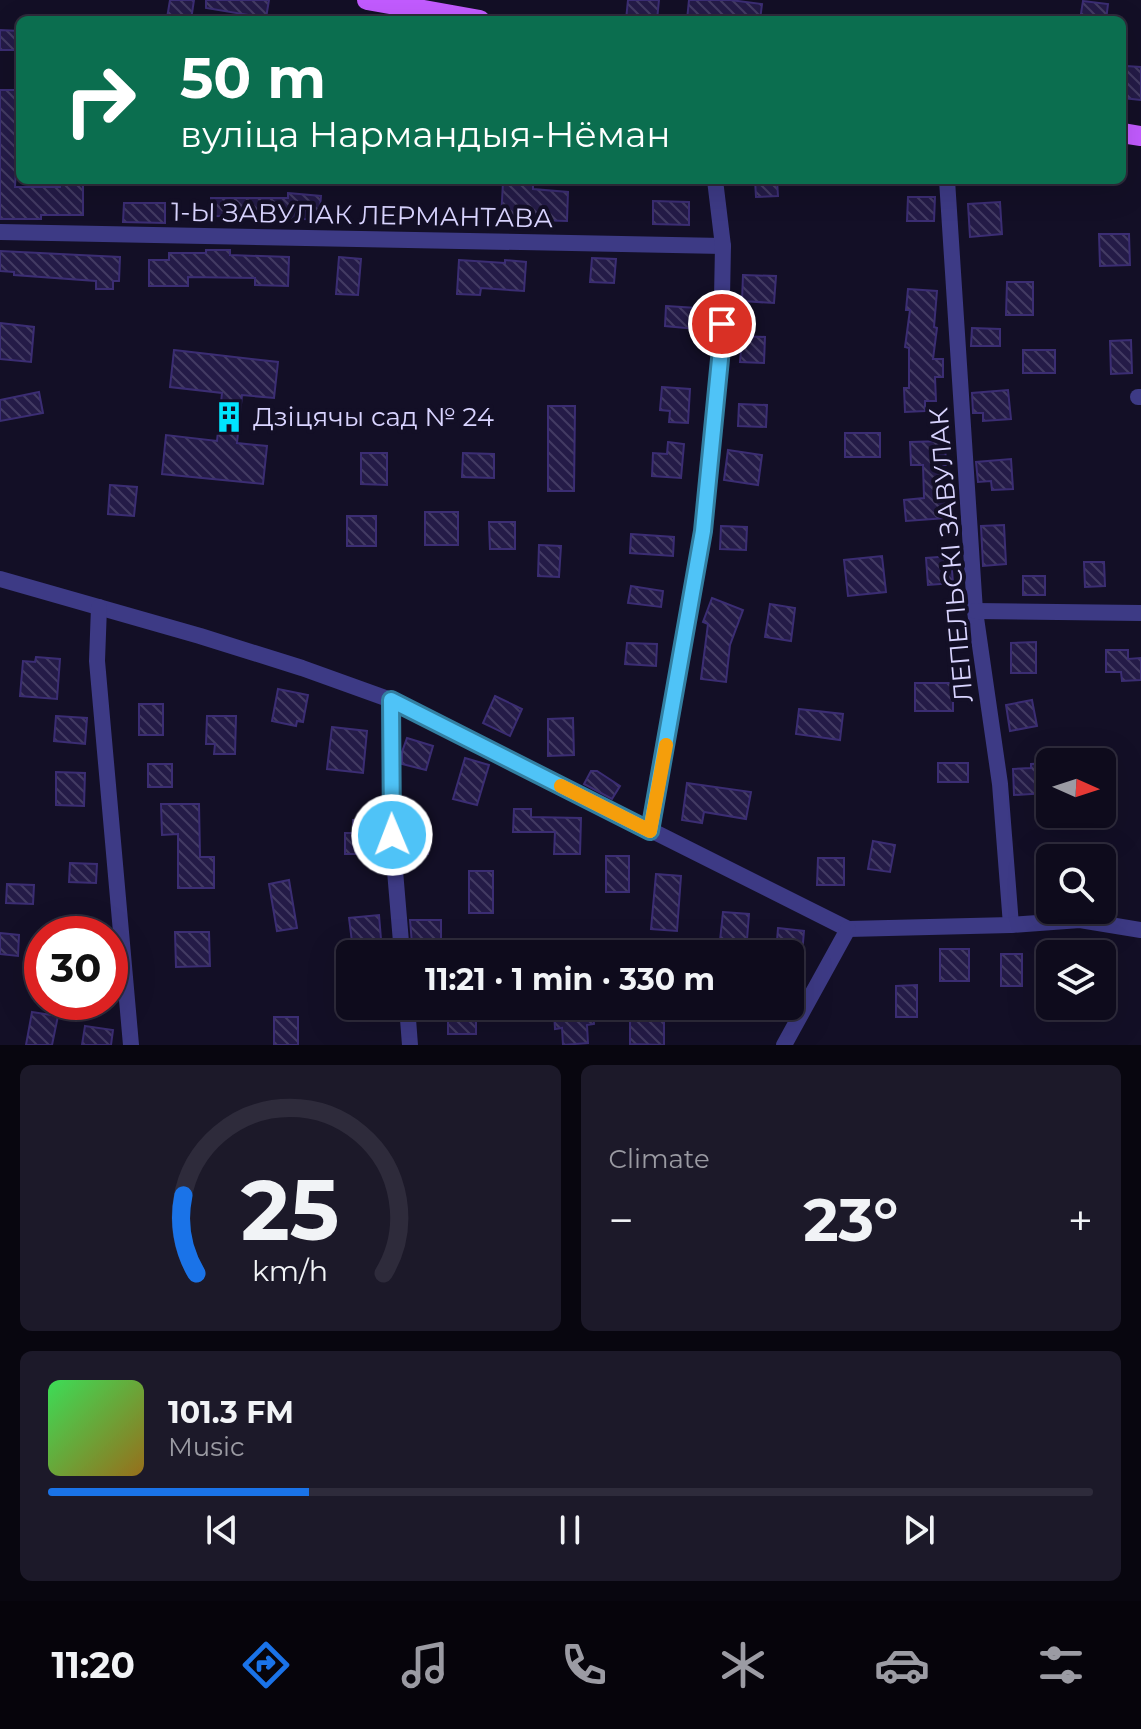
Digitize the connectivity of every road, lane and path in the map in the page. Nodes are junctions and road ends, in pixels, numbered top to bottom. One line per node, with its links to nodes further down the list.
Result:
1 (367, 0): 2 (main road)
2 (457, 16)
3 (715, 184): 6 (street)
4 (947, 184): 9 (street, ЛЕПЕЛЬСКІ ЗАВУЛАК)
5 (0, 232): 6 (street, 1-Ы ЗАВУЛАК ЛЕРМАНТАВА)
6 (723, 246): 12 (street)
7 (0, 579): 8 (street)
8 (99, 607): 11 (street); 18 (street)
9 (975, 611): 10 (street); 13 (street, ЛЕПЕЛЬСКІ ЗАВУЛАК)
10 (1141, 613)
11 (391, 700): 12 (street); 16 (street)
12 (650, 831): 14 (street)
13 (1011, 925): 14 (street); 15 (street)
14 (848, 929): 20 (street)
15 (1141, 930)
16 (401, 940)
17 (408, 1020): 19 (street)
18 (131, 1045)
19 (410, 1045)
20 (784, 1045)

